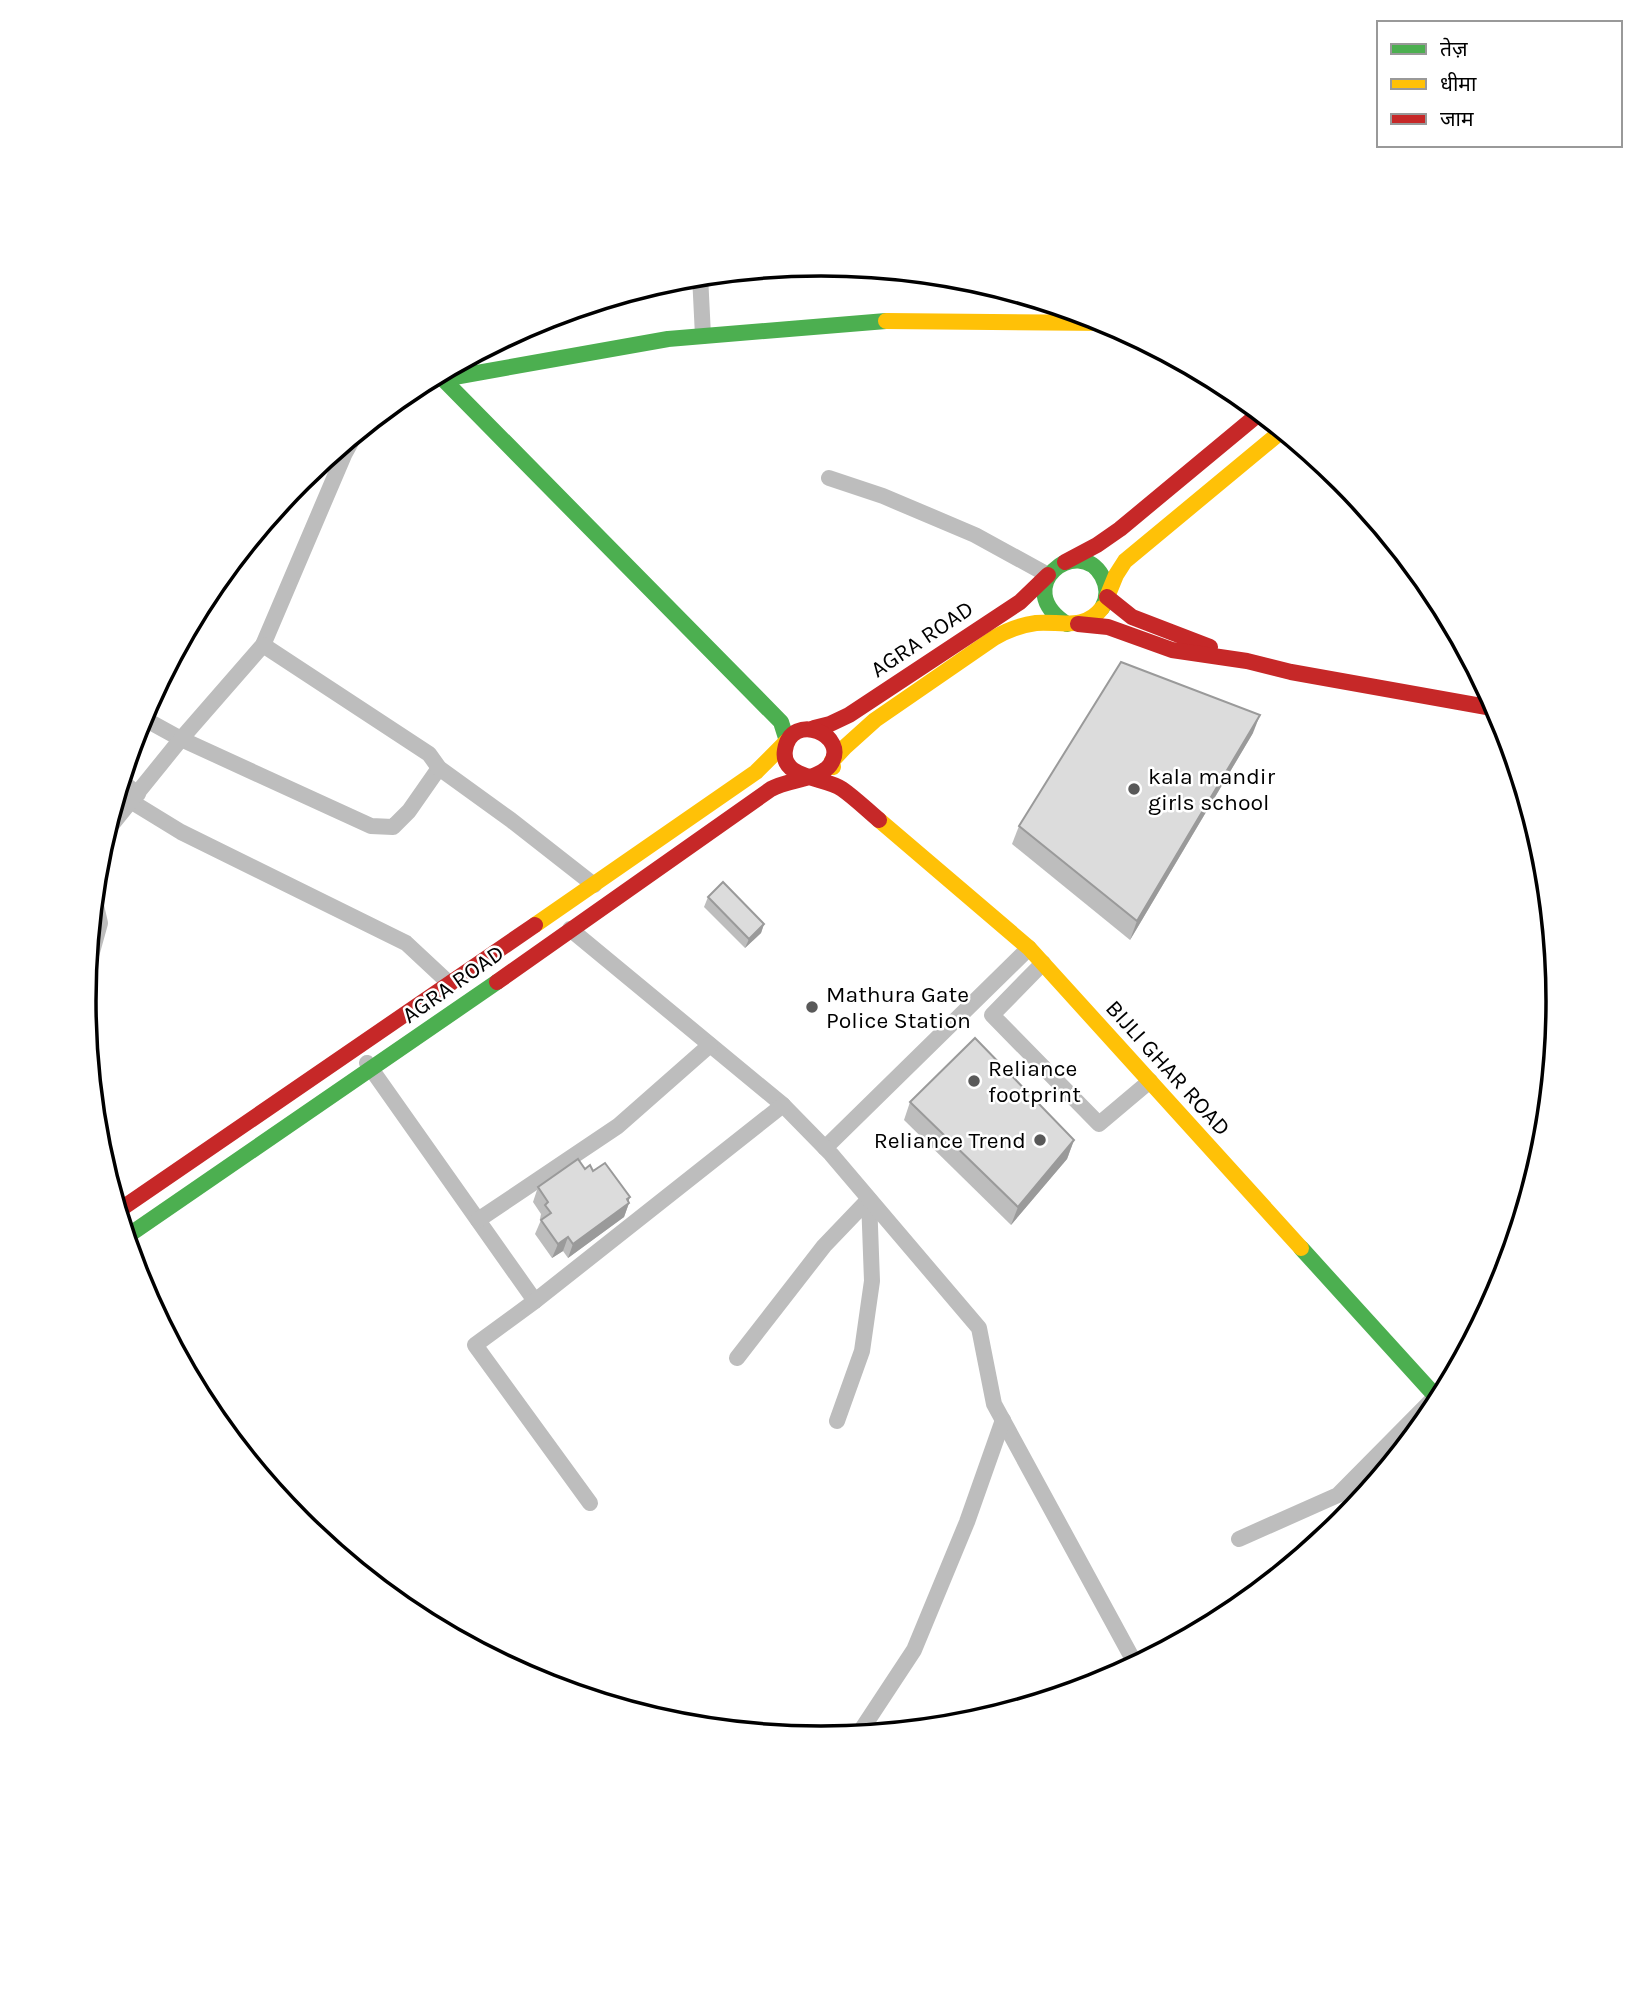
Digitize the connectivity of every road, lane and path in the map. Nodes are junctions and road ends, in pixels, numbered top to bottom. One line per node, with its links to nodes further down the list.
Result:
1 (701, 286): 3 (street)
2 (1068, 319): 3 (main road)
3 (703, 336): 4 (main road)
4 (457, 374)
5 (445, 382): 17 (main road)
6 (1253, 419): 10 (main road)
7 (1276, 436): 12 (main road)
8 (345, 455): 14 (street)
9 (829, 478): 11 (street)
10 (1065, 562): 11 (main road); 12 (main road)
11 (1048, 575): 13 (main road); 19 (main road, AGRA ROAD)
12 (1107, 597): 13 (main road); 15 (main road, AGRA ROAD)
13 (1073, 624): 15 (main road, AGRA ROAD); 22 (main road, AGRA ROAD)
14 (263, 645): 20 (street); 23 (street)
15 (1247, 661): 16 (main road, AGRA ROAD)
16 (1484, 707)
17 (781, 722): 19 (main road); 21 (main road)
18 (151, 723): 20 (street)
19 (810, 728): 21 (main road); 22 (main road)
20 (181, 739): 23 (street); 27 (street)
21 (787, 741): 24 (main road); 29 (main road, AGRA ROAD)
22 (832, 761): 24 (main road); 25 (main road)
23 (439, 768): 29 (street)
24 (810, 777): 25 (main road); 30 (main road, AGRA ROAD)
25 (841, 788): 31 (main road, BIJLI GHAR ROAD)
26 (128, 790): 27 (street)
27 (135, 798): 28 (street); 33 (street)
28 (120, 816)
29 (594, 885): 33 (main road, AGRA ROAD)
30 (570, 929): 34 (street); 36 (main road, AGRA ROAD)
31 (1029, 948): 32 (main road, BIJLI GHAR ROAD); 39 (street)
32 (1043, 963): 37 (main road, BIJLI GHAR ROAD); 37 (street)
33 (450, 984): 35 (main road, AGRA ROAD)
34 (710, 1045): 38 (street); 42 (street)
35 (356, 1050): 36 (street); 41 (main road, AGRA ROAD)
36 (372, 1070): 42 (street); 43 (main road, AGRA ROAD)
37 (1150, 1081): 46 (main road, BIJLI GHAR ROAD)
38 (783, 1105): 39 (street); 44 (street)
39 (825, 1148): 40 (street)
40 (869, 1199): 45 (street); 47 (street); 48 (street)
41 (126, 1205)
42 (478, 1220): 44 (street)
43 (134, 1231)
44 (536, 1301): 50 (street)
45 (737, 1358)
46 (1432, 1393)
47 (1003, 1420): 52 (street); 53 (street)
48 (836, 1421)
49 (1408, 1428): 51 (street)
50 (590, 1503)
51 (1240, 1539)
52 (1131, 1656)
53 (865, 1725)

